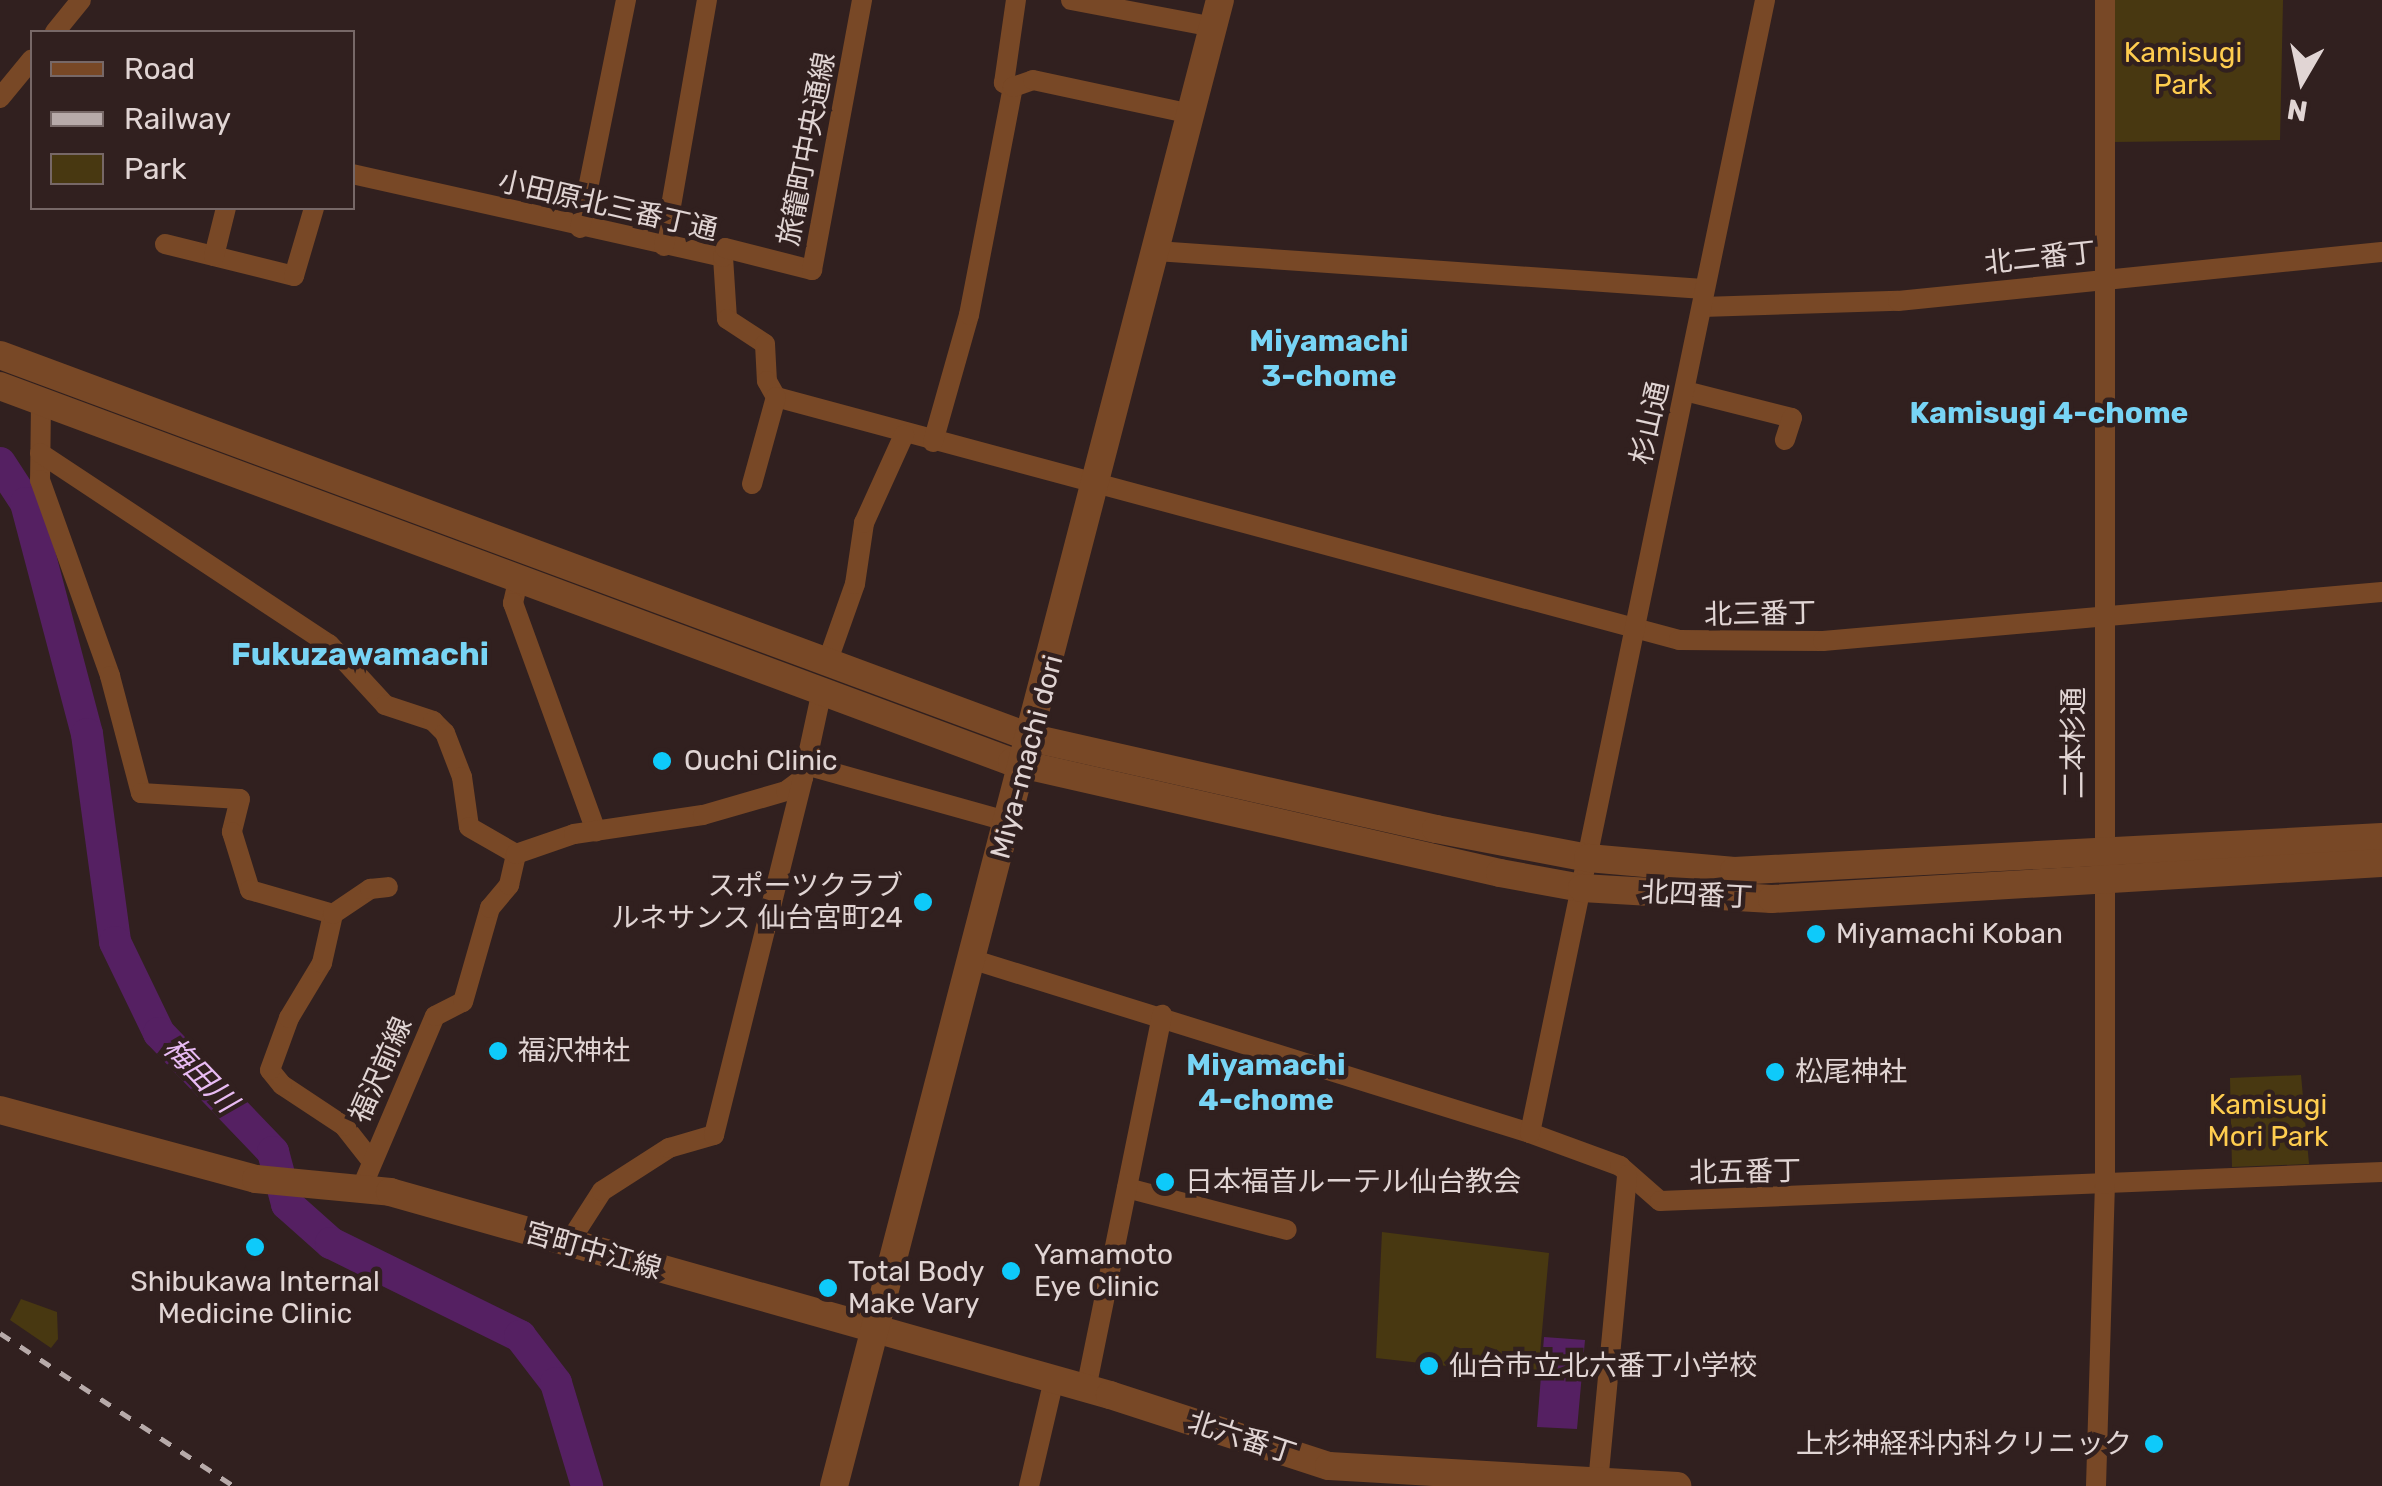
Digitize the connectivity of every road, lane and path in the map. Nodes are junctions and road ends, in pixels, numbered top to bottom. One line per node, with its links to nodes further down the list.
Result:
1 (82, 0): 10 (street)
2 (626, 0): 18 (street)
3 (707, 0): 20 (street)
4 (862, 0): 24 (street, 旅籠町中央通線)
5 (1016, 0): 12 (street)
6 (1071, 0): 9 (street)
7 (1765, 0): 26 (street, 杉山通)
8 (2105, 0): 25 (street, 二本杉通)
9 (1217, 14): 14 (street, Miya-machi dori)
10 (58, 30)
11 (30, 61): 13 (street)
12 (1013, 88): 14 (street); 34 (street)
13 (0, 98)
14 (1191, 114): 21 (street, Miya-machi dori)
15 (355, 175): 18 (street, 小田原北三番丁通)
16 (226, 210): 23 (street)
17 (313, 210): 23 (street)
18 (580, 228): 20 (street, 小田原北三番丁通)
19 (165, 244): 23 (street)
20 (664, 246): 24 (street, 小田原北三番丁通)
21 (1156, 251): 26 (street, 北二番丁); 37 (street, Miya-machi dori)
22 (2382, 252): 25 (street, 北二番丁)
23 (214, 256)
24 (724, 257): 30 (street, 小田原北三番丁通)
25 (2106, 278): 26 (street, 北二番丁); 40 (street, 二本杉通)
26 (1703, 298): 29 (street, 杉山通)
27 (0, 355): 42 (street)
28 (0, 386): 31 (street)
29 (1685, 390): 33 (street); 41 (street, 杉山通)
30 (776, 397): 32 (street); 36 (street)
31 (41, 402): 35 (street); 38 (street)
32 (904, 434): 34 (street); 42 (street)
33 (1785, 440)
34 (934, 442): 37 (street)
35 (40, 453): 49 (street); 55 (street)
36 (752, 484)
37 (1096, 486): 41 (street, 北三番丁); 43 (street, Miya-machi dori)
38 (519, 577): 42 (street); 47 (street)
39 (2382, 592): 40 (street, 北三番丁)
40 (2102, 614): 41 (street, 北三番丁); 52 (street, 二本杉通)
41 (1637, 630): 50 (street, 杉山通)
42 (825, 677): 43 (street, 北四番丁); 44 (street, 北四番丁); 45 (street)
43 (1032, 738): 44 (street, Miya-machi dori); 50 (street, 北四番丁)
44 (1025, 766): 46 (street, Miya-machi dori); 54 (street, 北四番丁)
45 (805, 772): 46 (street); 47 (street); 67 (street)
46 (1010, 822): 56 (street, Miya-machi dori)
47 (596, 831): 49 (street)
48 (2382, 836): 52 (street, 北四番丁)
49 (516, 854): 60 (street, 福沢前線)
50 (1588, 858): 52 (street, 北四番丁); 54 (street, 杉山通)
51 (2382, 863): 52 (street, 北四番丁)
52 (2102, 866): 54 (street, 北四番丁); 63 (street, 二本杉通)
53 (388, 888): 55 (street)
54 (1582, 888): 59 (street, 杉山通)
55 (332, 914): 60 (street)
56 (974, 960): 57 (street, 北五番丁); 68 (street, Miya-machi dori)
57 (1162, 1015): 59 (street, 北五番丁); 65 (street)
58 (0, 1110): 64 (street, 宮町中江線)
59 (1530, 1133): 62 (street, 北五番丁)
60 (370, 1159): 64 (street, 福沢前線)
61 (2382, 1172): 63 (street, 北五番丁)
62 (1627, 1175): 63 (street, 北五番丁); 72 (street)
63 (2104, 1184): 76 (street, 二本杉通)
64 (362, 1187): 67 (street, 宮町中江線)
65 (1127, 1188): 66 (street); 70 (street)
66 (1287, 1230)
67 (568, 1244): 68 (street, 宮町中江線)
68 (878, 1330): 69 (street, 北六番丁); 73 (street, Miya-machi dori)
69 (1054, 1379): 70 (street, 北六番丁); 74 (street)
70 (1086, 1388): 71 (street, 北六番丁)
71 (1363, 1479): 72 (street, 北六番丁)
72 (1598, 1483): 75 (street, 北六番丁)
73 (834, 1486)
74 (1029, 1486)
75 (1678, 1486)
76 (2096, 1486)

